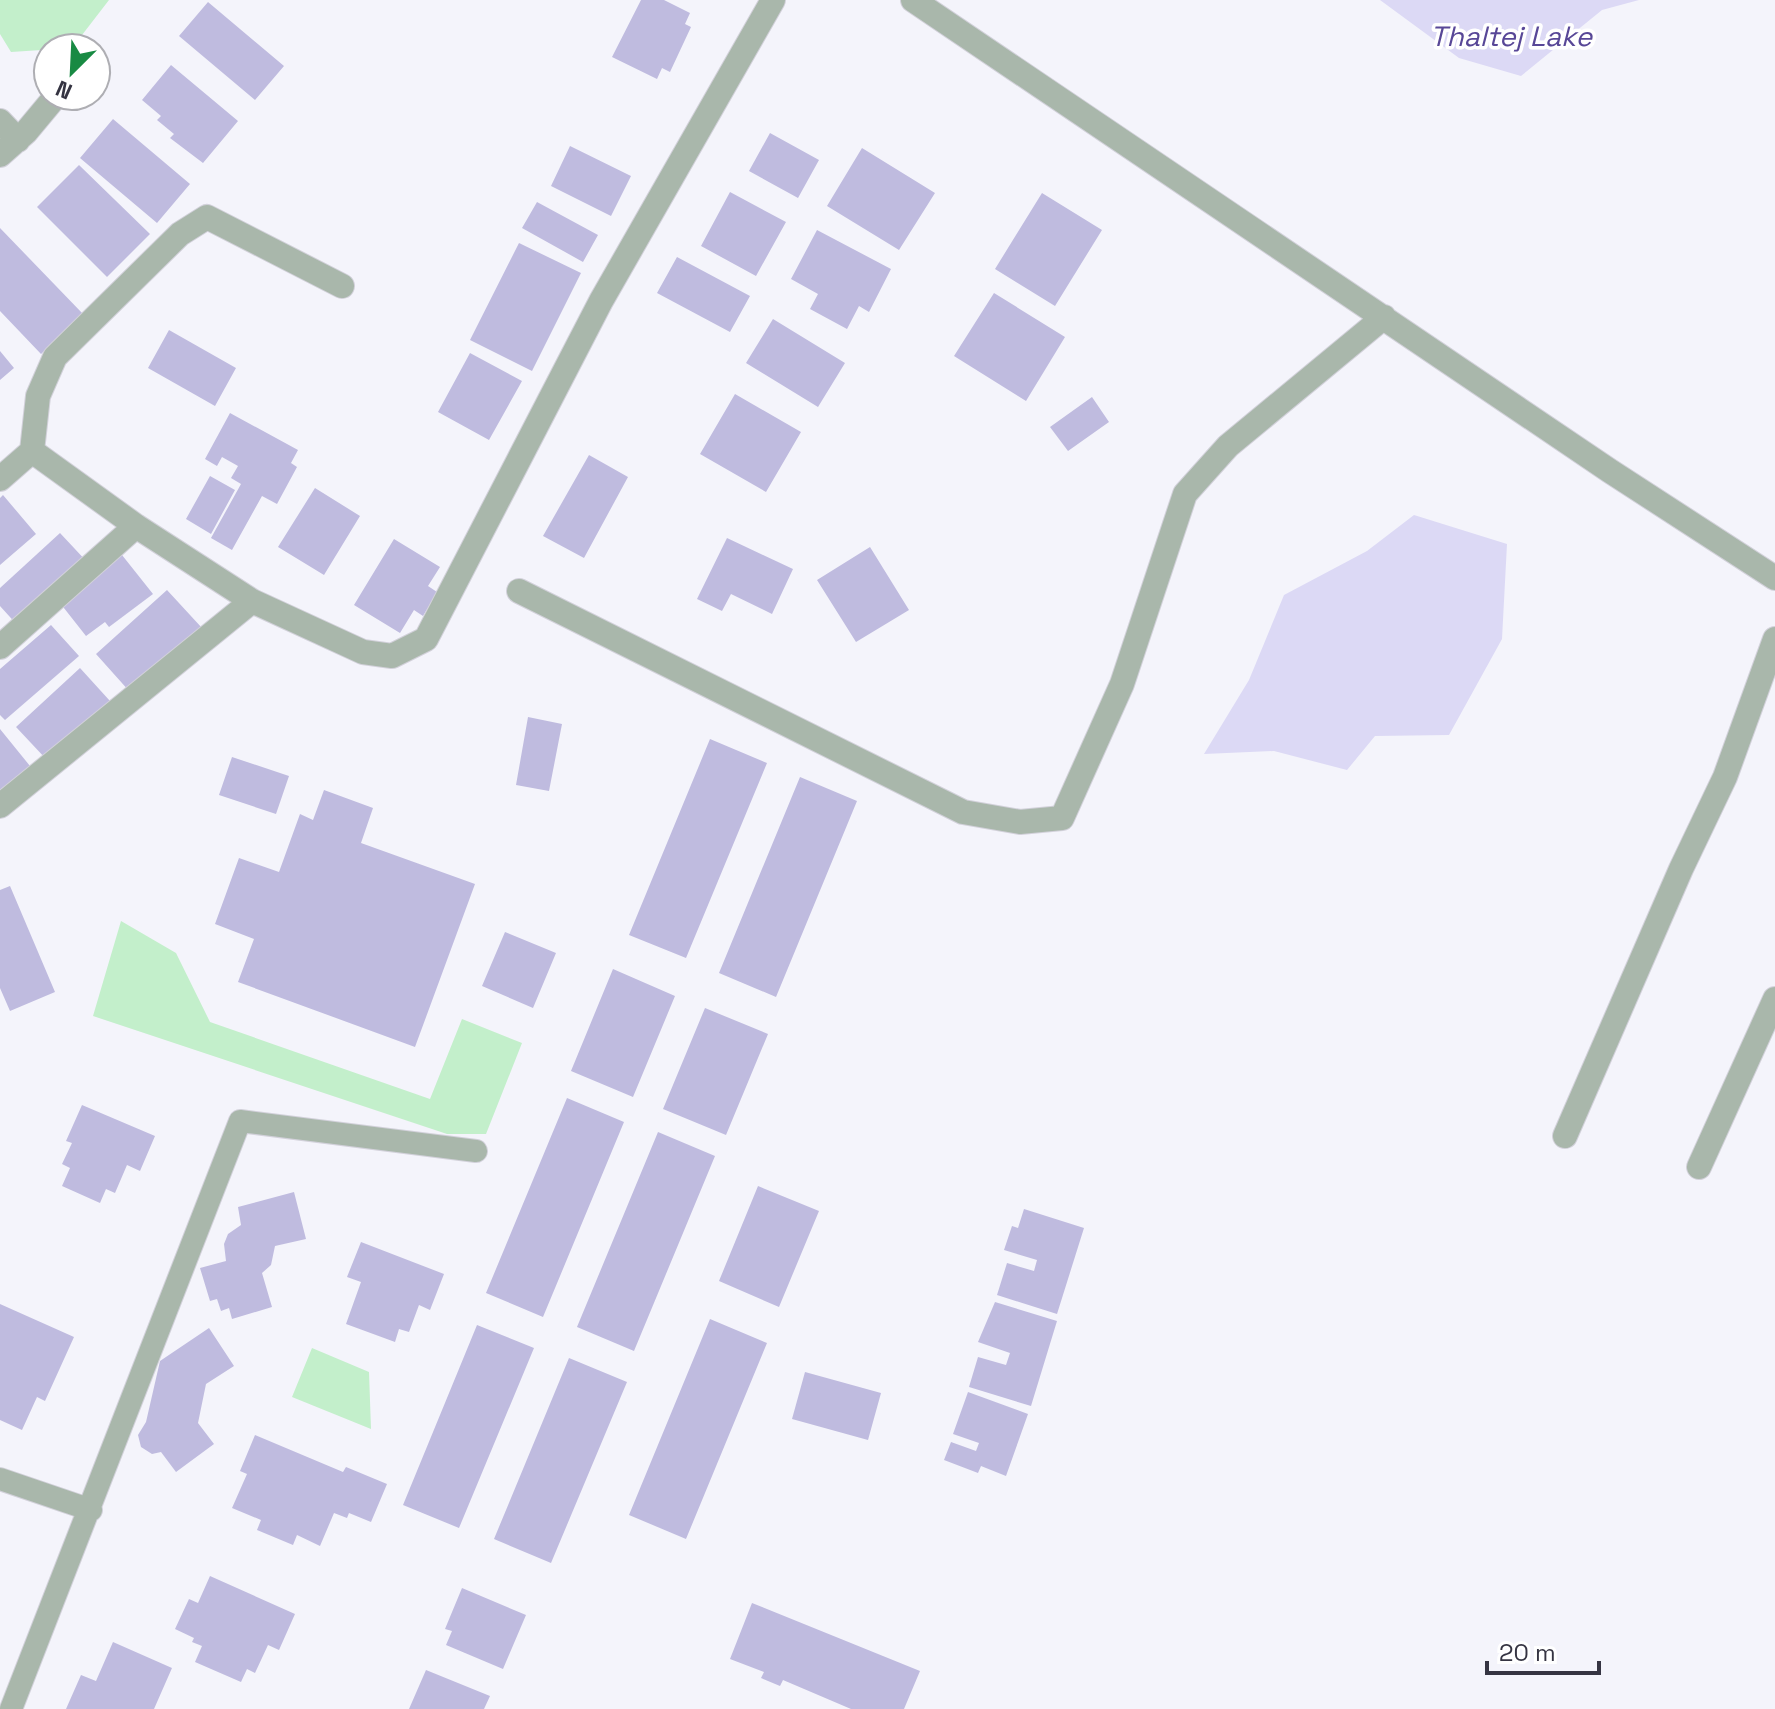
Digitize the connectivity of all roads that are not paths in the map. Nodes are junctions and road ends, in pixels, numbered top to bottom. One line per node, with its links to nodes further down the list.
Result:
1 (773, 0): 13 (street)
2 (913, 0): 7 (street)
3 (42, 112): 5 (street)
4 (0, 121): 5 (street)
5 (9, 148)
6 (342, 286): 8 (street)
7 (1384, 317): 11 (street); 12 (street)
8 (32, 451): 9 (street); 10 (street)
9 (0, 479)
10 (136, 526): 13 (street); 15 (street)
11 (1775, 578)
12 (519, 591)
13 (252, 601): 16 (street)
14 (1775, 639): 18 (street)
15 (0, 647)
16 (0, 806)
17 (1775, 999): 20 (street)
18 (1565, 1136)
19 (476, 1151): 22 (lane)
20 (1699, 1167)
21 (0, 1479): 22 (lane)
22 (91, 1510): 23 (lane)
23 (11, 1709)

